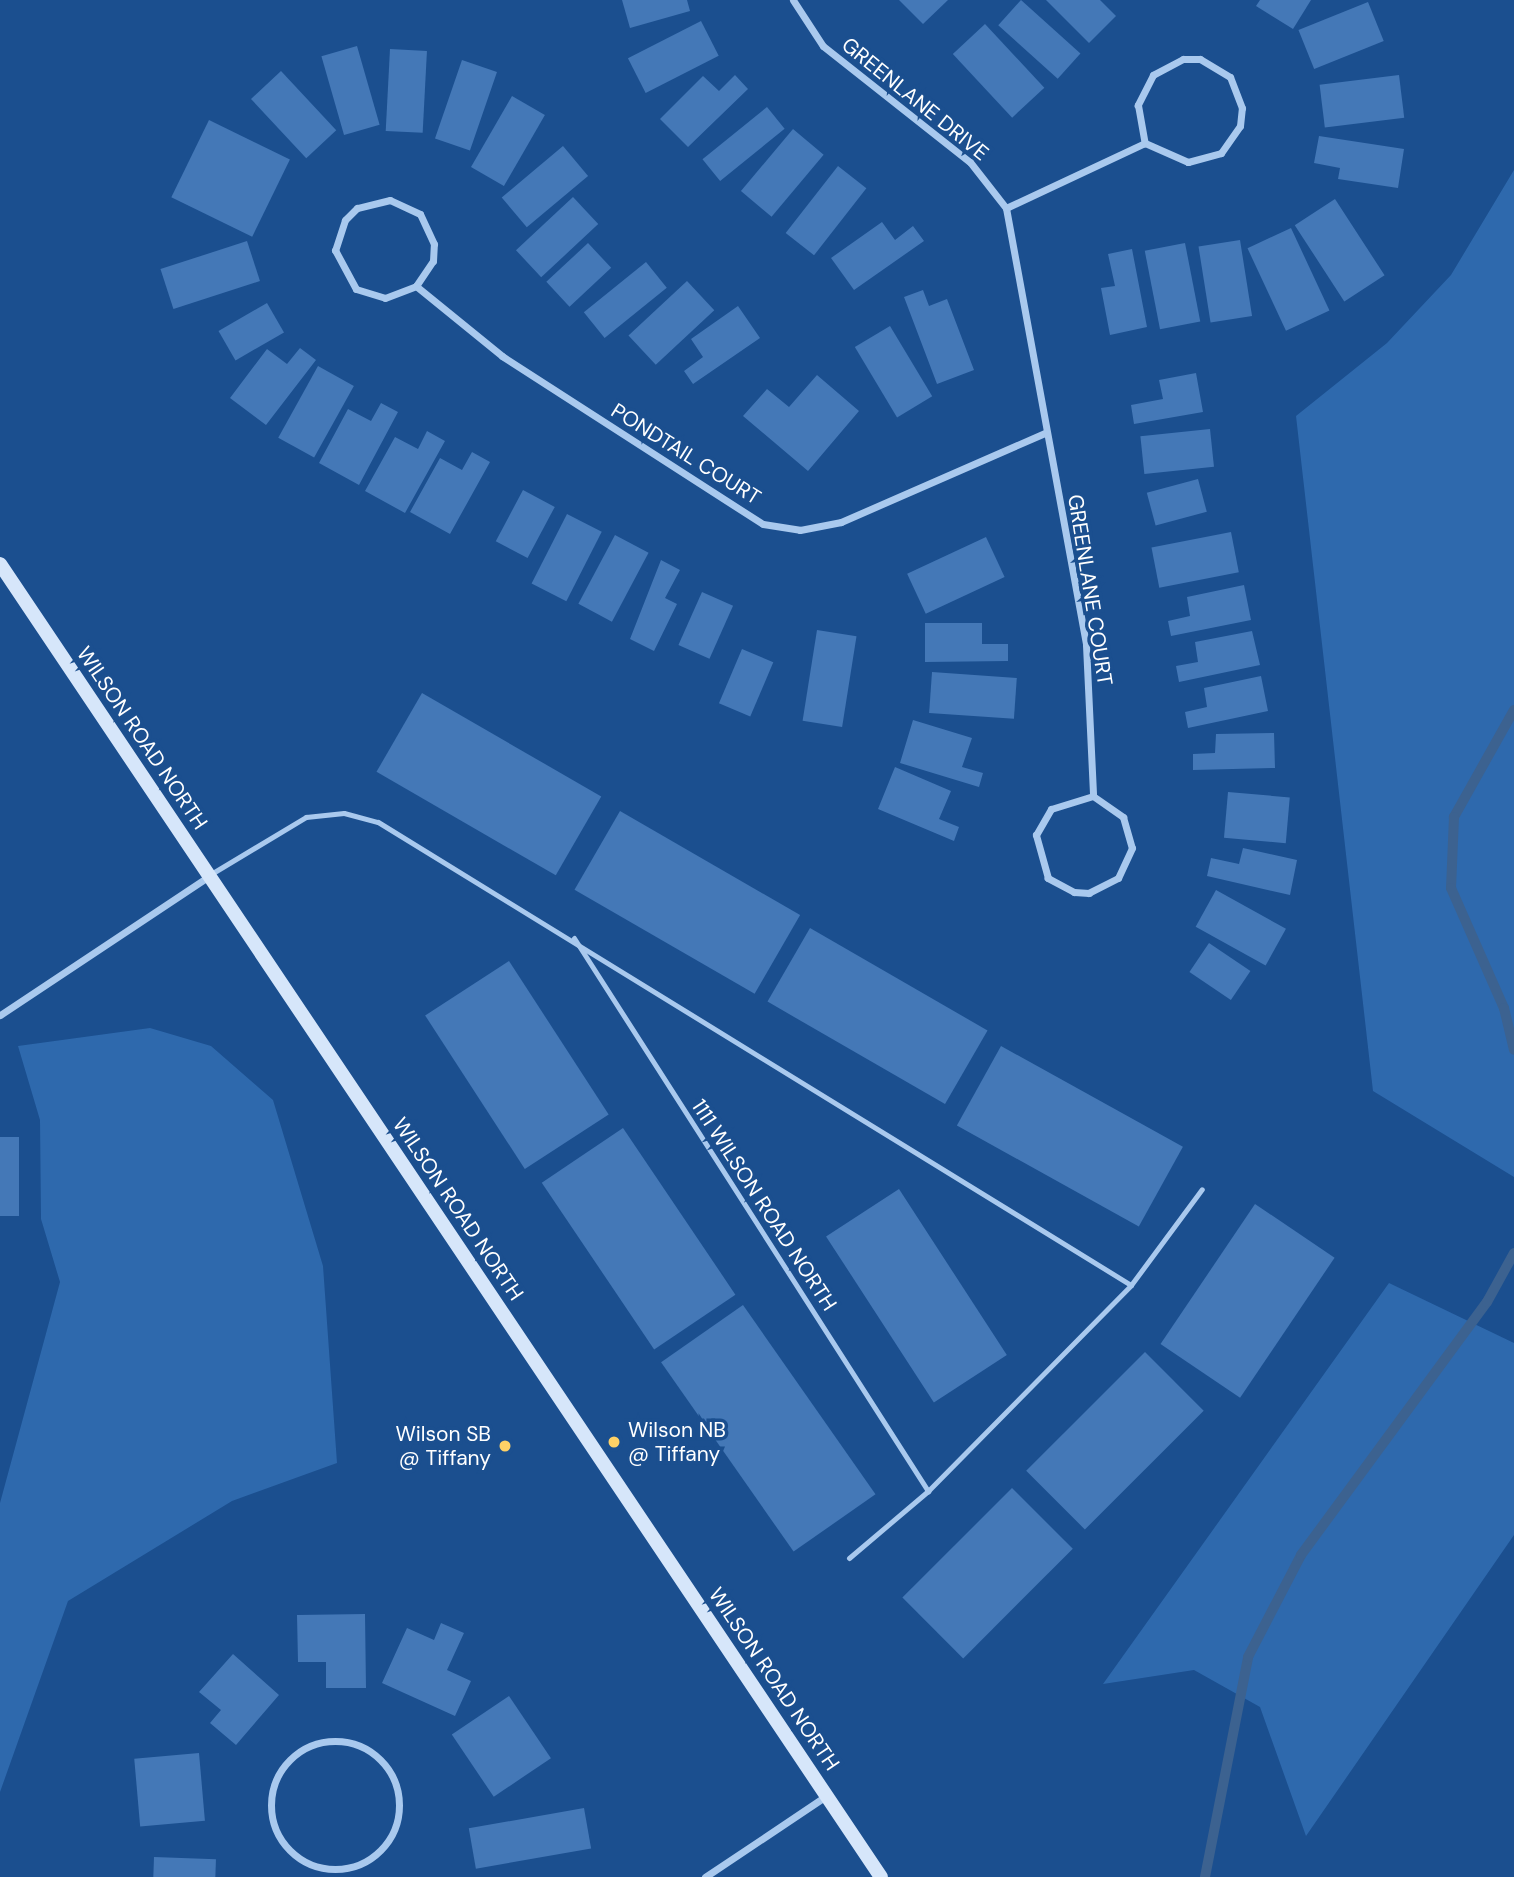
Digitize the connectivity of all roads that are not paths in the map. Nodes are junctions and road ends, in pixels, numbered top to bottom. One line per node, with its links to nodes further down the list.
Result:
1 (793, 0): 3 (street, GREENLANE DRIVE)
2 (1145, 143): 2 (street); 3 (street)
3 (1006, 208): 5 (street, GREENLANE DRIVE)
4 (416, 286): 4 (street); 5 (street, PONDTAIL COURT)
5 (1045, 433): 7 (street, GREENLANE COURT)
6 (0, 564): 8 (main road, WILSON ROAD NORTH)
7 (1093, 796): 7 (street)
8 (209, 876): 9 (lane, 1111 WILSON ROAD NORTH); 10 (street); 15 (main road, WILSON ROAD NORTH)
9 (573, 936): 12 (lane, 1111 WILSON ROAD NORTH); 13 (lane, 1111 WILSON ROAD NORTH)
10 (0, 1015)
11 (1202, 1189): 12 (lane)
12 (1131, 1285): 13 (lane)
13 (928, 1491): 14 (lane)
14 (849, 1558)
15 (827, 1796): 17 (street); 18 (main road, WILSON ROAD NORTH)
16 (340, 1873): 16 (street)
17 (705, 1877)
18 (881, 1877)

